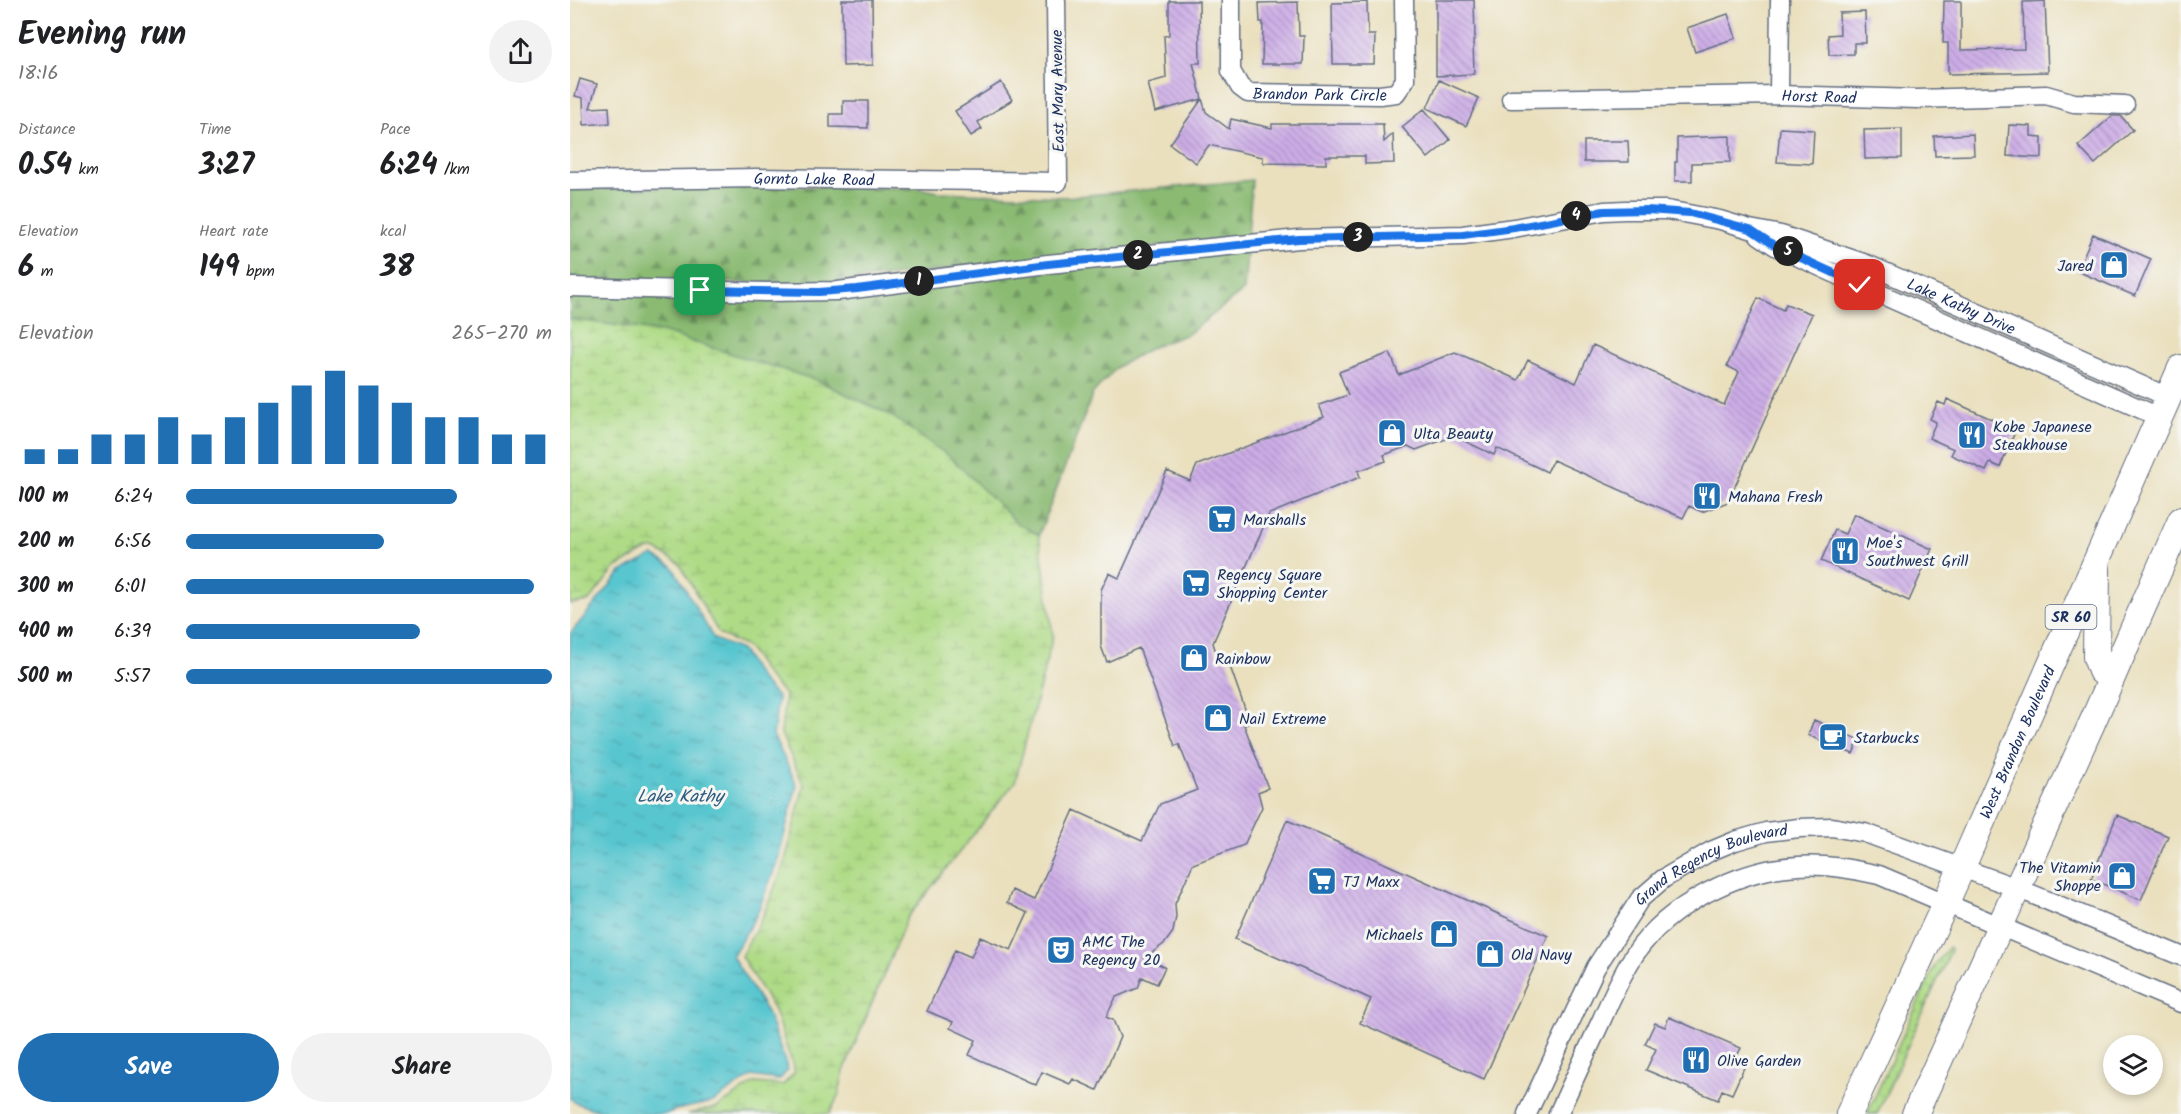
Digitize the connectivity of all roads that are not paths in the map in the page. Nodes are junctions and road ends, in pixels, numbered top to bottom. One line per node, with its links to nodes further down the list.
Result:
1 (1056, 0): 9 (street, East Mary Avenue)
2 (1231, 0): 3 (street, Brandon Park Circle)
3 (1404, 0)
4 (1779, 0): 5 (street)
5 (1779, 95): 6 (street, Horst Road); 7 (street, Horst Road)
6 (1511, 99)
7 (2125, 105)
8 (570, 181): 9 (street, Gornto Lake Road)
9 (1058, 182)
10 (570, 287): 12 (street, Lake Kathy Drive)
11 (2181, 368): 12 (highway, West Brandon Boulevard / SR 60)
12 (2163, 407): 14 (highway, West Brandon Boulevard / SR 60)
13 (2181, 520): 15 (highway)
14 (2097, 557): 15 (highway); 16 (highway, West Brandon Boulevard / SR 60)
15 (2111, 678): 17 (highway)
16 (1962, 867): 17 (street, Grand Regency Boulevard); 18 (highway, West Brandon Boulevard / SR 60); 22 (street, Grand Regency Boulevard)
17 (2017, 888): 19 (highway); 20 (street, Grand Regency Boulevard)
18 (1945, 903): 19 (street, Grand Regency Boulevard); 23 (street, Grand Regency Boulevard); 26 (highway, West Brandon Boulevard / SR 60)
19 (2000, 925): 21 (street, Grand Regency Boulevard); 27 (highway)
20 (2181, 956)
21 (2181, 1004)
22 (1547, 1071): 23 (street); 24 (street, Grand Regency Boulevard)
23 (1572, 1083): 25 (street, Grand Regency Boulevard)
24 (1527, 1114)
25 (1558, 1114)
26 (1849, 1114)
27 (1915, 1114)

